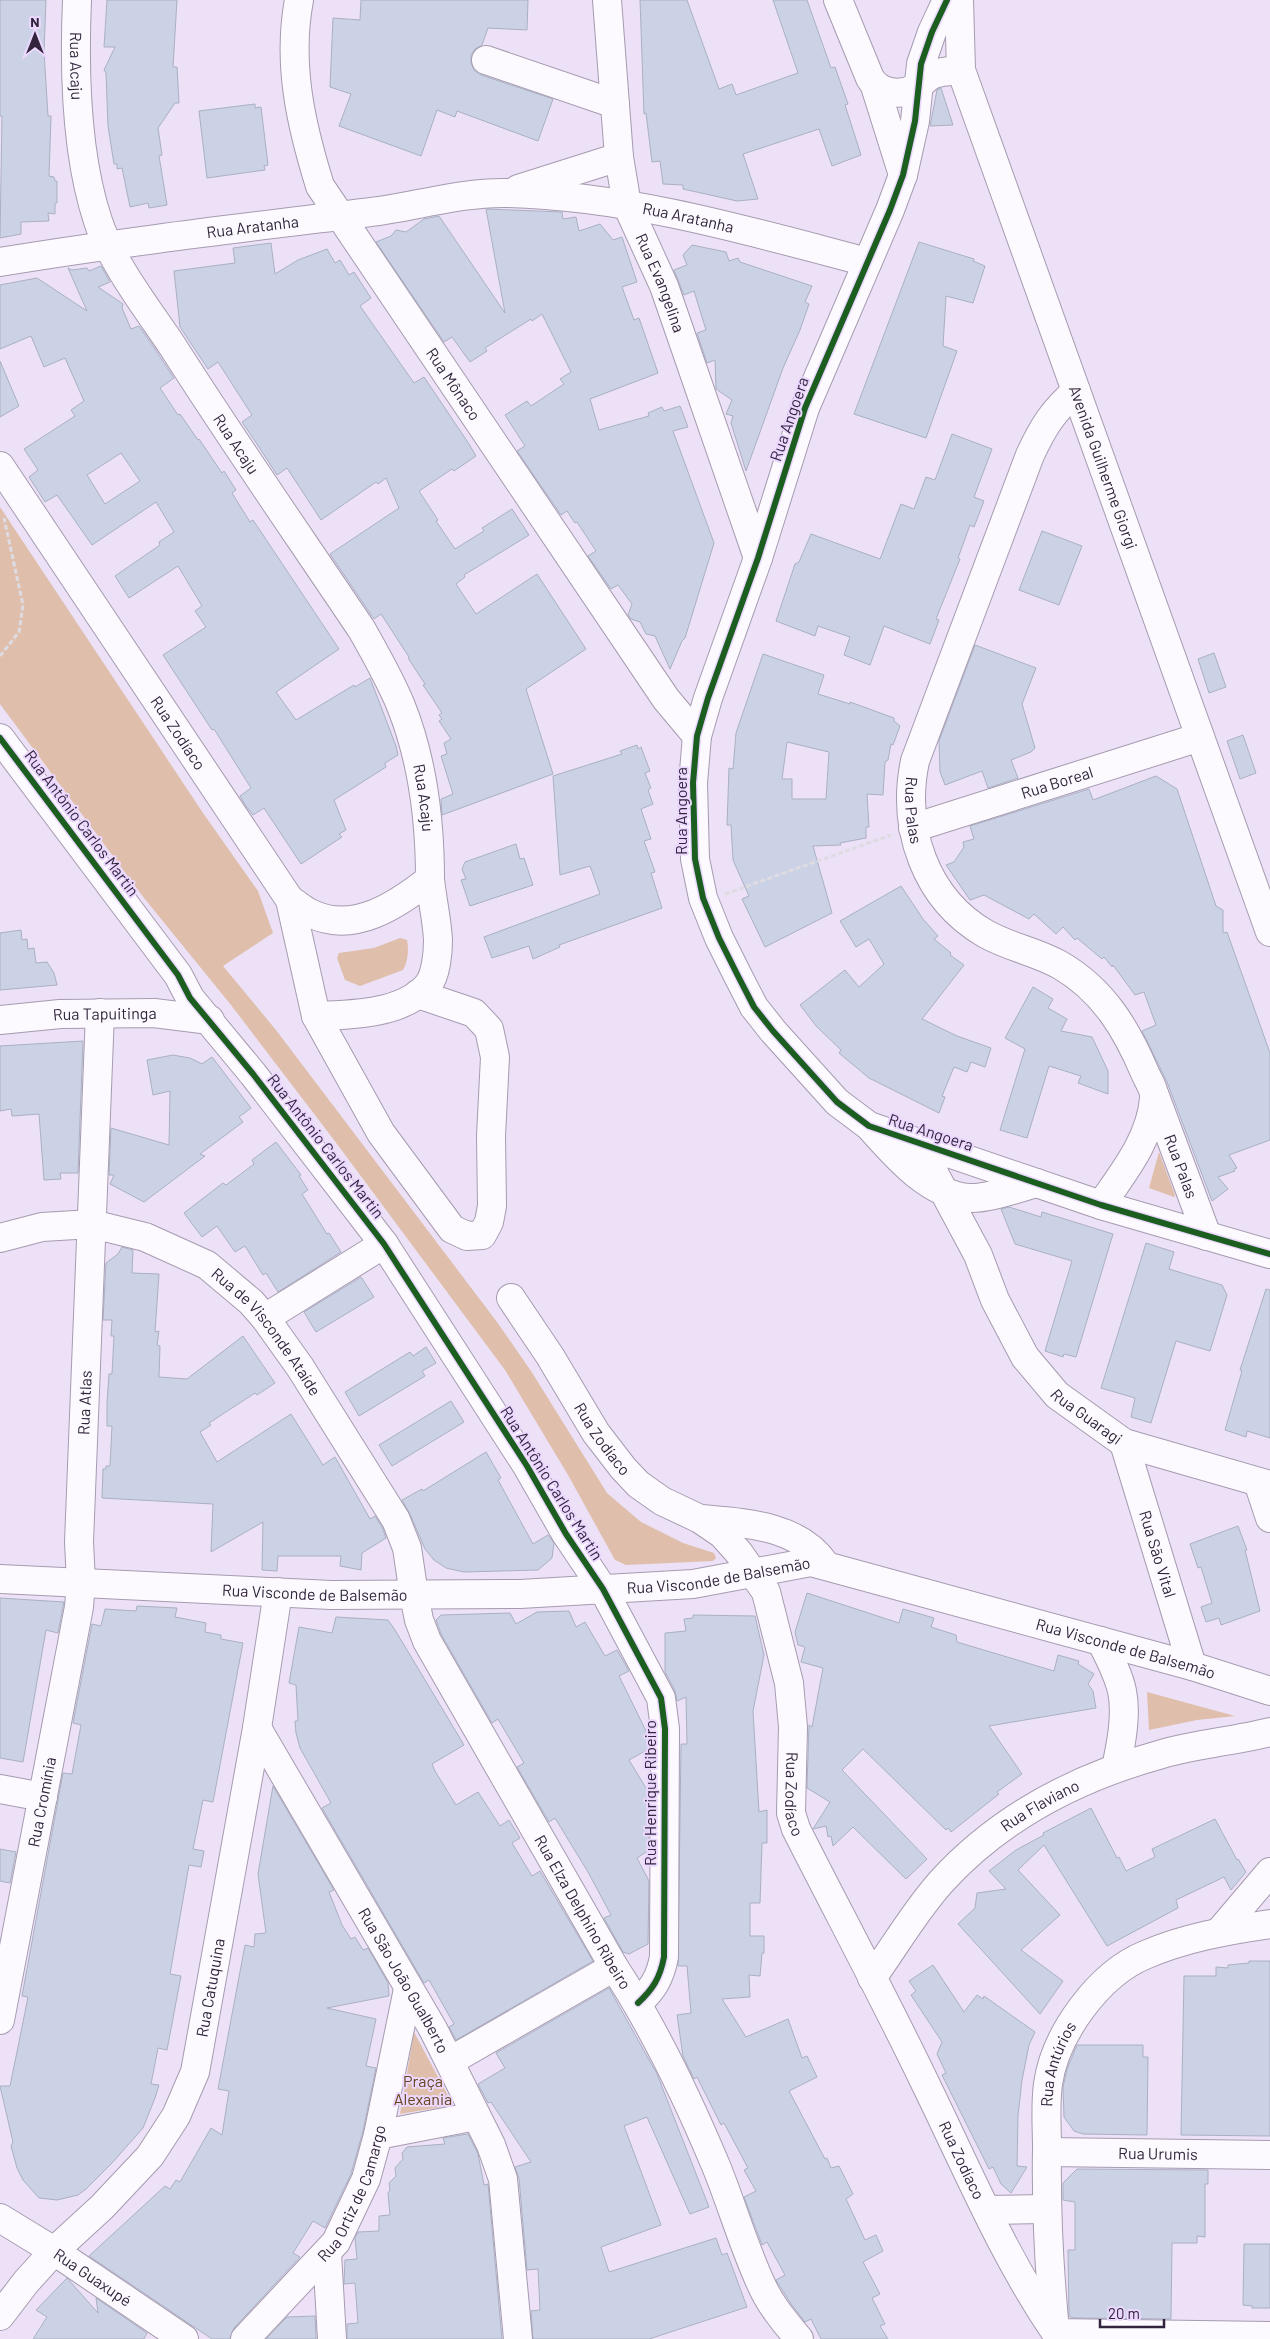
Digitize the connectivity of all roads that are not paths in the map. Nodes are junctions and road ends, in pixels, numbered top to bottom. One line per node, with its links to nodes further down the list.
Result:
1 (77, 0): 19 (street, Rua Acaju)
2 (299, 0): 18 (street, Rua Mônaco)
3 (607, 0): 13 (street, Rua Evangelina)
4 (838, 0): 12 (street)
5 (947, 0): 7 (street, Rua Angoera)
6 (959, 0): 8 (street, Avenida Guilherme Giorgi)
7 (932, 32): 8 (street); 11 (street, Rua Angoera)
8 (960, 33): 10 (street, Avenida Guilherme Giorgi)
9 (486, 60): 13 (street)
10 (961, 70): 11 (street); 22 (street, Avenida Guilherme Giorgi)
11 (919, 85): 12 (street); 15 (street, Rua Angoera)
12 (875, 86): 15 (street)
13 (615, 104): 14 (street, Rua Evangelina)
14 (619, 157): 16 (street, Rua Aratanha); 17 (street, Rua Evangelina)
15 (903, 175): 21 (street, Rua Angoera)
16 (506, 193): 17 (street, Rua Aratanha); 18 (street, Rua Aratanha)
17 (627, 205): 21 (street, Rua Aratanha); 24 (street, Rua Evangelina)
18 (338, 216): 19 (street, Rua Aratanha); 25 (street, Rua Mônaco)
19 (106, 244): 20 (street, Rua Aratanha); 29 (street, Rua Acaju)
20 (0, 262)
21 (867, 262): 24 (street, Rua Angoera)
22 (1076, 391): 26 (street, Avenida Guilherme Giorgi); 28 (street, Rua Palas)
23 (0, 466): 30 (street, Rua Zodíaco)
24 (758, 558): 25 (street, Rua Angoera)
25 (697, 736): 38 (street, Rua Angoera)
26 (1200, 737): 28 (street, Rua Boreal); 31 (street, Avenida Guilherme Giorgi)
27 (0, 738): 36 (street, Rua Antônio Carlos Martin)
28 (913, 828): 37 (street, Rua Palas)
29 (430, 879): 30 (street); 32 (street, Rua Acaju)
30 (290, 900): 34 (street, Rua Zodíaco)
31 (1270, 932)
32 (418, 994): 34 (street, Rua Acaju); 34 (street, Rua Zodíaco)
33 (100, 1013): 35 (street, Rua Tapuitinga); 36 (street, Rua Tapuitinga); 45 (street, Rua Atlas)
34 (316, 1016)
35 (0, 1020)
36 (210, 1020): 48 (street, Rua Antônio Carlos Martin)
37 (1155, 1096): 44 (street, Rua Palas); 46 (street, Rua Palas)
38 (869, 1126): 39 (street, Rua Angoera); 42 (street)
39 (931, 1146): 40 (street, Rua Angoera); 42 (street, Rua Guaragi)
40 (983, 1164): 41 (street, Rua Angoera); 43 (street, Rua Guaragi)
41 (1037, 1183): 43 (street); 44 (street, Rua Angoera)
42 (941, 1189): 43 (street); 50 (street, Rua Guaragi)
43 (979, 1197): 50 (street, Rua Guaragi)
44 (1100, 1205): 46 (street, Rua Angoera)
45 (92, 1224): 47 (street, Rua de Visconde Ataíde); 52 (street, Rua de Visconde Ataíde); 60 (street, Rua Atlas)
46 (1207, 1236): 49 (street, Rua Angoera)
47 (0, 1238)
48 (384, 1244): 52 (street); 61 (street, Rua Antônio Carlos Martin)
49 (1270, 1254)
50 (978, 1255): 53 (street, Rua Guaragi)
51 (511, 1298): 56 (street, Rua Zodíaco)
52 (265, 1318): 63 (street, Rua de Visconde Ataíde)
53 (1124, 1443): 54 (street, Rua Guaragi); 65 (street, Rua São Vital)
54 (1264, 1484): 55 (street)
55 (1270, 1518)
56 (700, 1519): 57 (street); 58 (street, Rua Zodíaco)
57 (825, 1564): 58 (street, Rua Visconde de Balsemão); 64 (street, Rua Visconde de Balsemão)
58 (754, 1573): 61 (street, Rua Visconde de Balsemão); 76 (street, Rua Zodíaco)
59 (0, 1579): 60 (street, Rua Visconde de Balsemão)
60 (81, 1582): 62 (street, Rua Visconde de Balsemão); 71 (street, Rua Cromínia)
61 (603, 1589): 63 (street, Rua Visconde de Balsemão); 78 (street, Rua Henrique Ribeiro)
62 (278, 1592): 63 (street, Rua Visconde de Balsemão); 67 (street, Rua Catuquina)
63 (414, 1595): 75 (street, Rua Elza Delphino Ribeiro)
64 (1100, 1641): 65 (street, Rua Visconde de Balsemão); 69 (street)
65 (1192, 1666): 66 (street, Rua Visconde de Balsemão)
66 (1270, 1691)
67 (257, 1728): 77 (street, Rua São João Gualberto); 88 (street, Rua Catuquina)
68 (1270, 1732): 69 (street, Rua Flaviano)
69 (1116, 1768): 76 (street, Rua Flaviano)
70 (0, 1789): 71 (street)
71 (42, 1797): 79 (street, Rua Cromínia)
72 (1270, 1872): 74 (street)
73 (1270, 1924): 74 (street, Rua Antúrios)
74 (1220, 1931): 83 (street, Rua Antúrios)
75 (614, 1967): 78 (street, Rua Elza Delphino Ribeiro); 80 (street)
76 (872, 1978): 86 (street, Rua Zodíaco)
77 (408, 1989): 80 (street, Rua São João Gualberto); 82 (street, Rua Ortiz de Camargo)
78 (638, 2003): 97 (street, Rua Elza Delphino Ribeiro)
79 (0, 2020)
80 (450, 2061): 81 (street, Rua São João Gualberto)
81 (476, 2116): 82 (street); 96 (street, Rua São João Gualberto)
82 (378, 2135): 89 (street, Rua Ortiz de Camargo)
83 (1047, 2152): 84 (street, Rua Urumis); 85 (street, Rua Antúrios)
84 (1270, 2155)
85 (1046, 2209): 86 (street); 91 (street, Rua Antúrios)
86 (987, 2210): 91 (street, Rua Zodíaco)
87 (0, 2218): 88 (street, Rua Guaxupé)
88 (54, 2251): 90 (street, Rua Catuquina); 93 (street, Rua Guaxupé)
89 (327, 2253): 94 (street, Rua Ortiz de Camargo); 95 (street)
90 (0, 2316)
91 (1055, 2336): 92 (street)
92 (1270, 2336)
93 (184, 2339)
94 (245, 2339)
95 (332, 2339)
96 (518, 2339)
97 (799, 2339)

